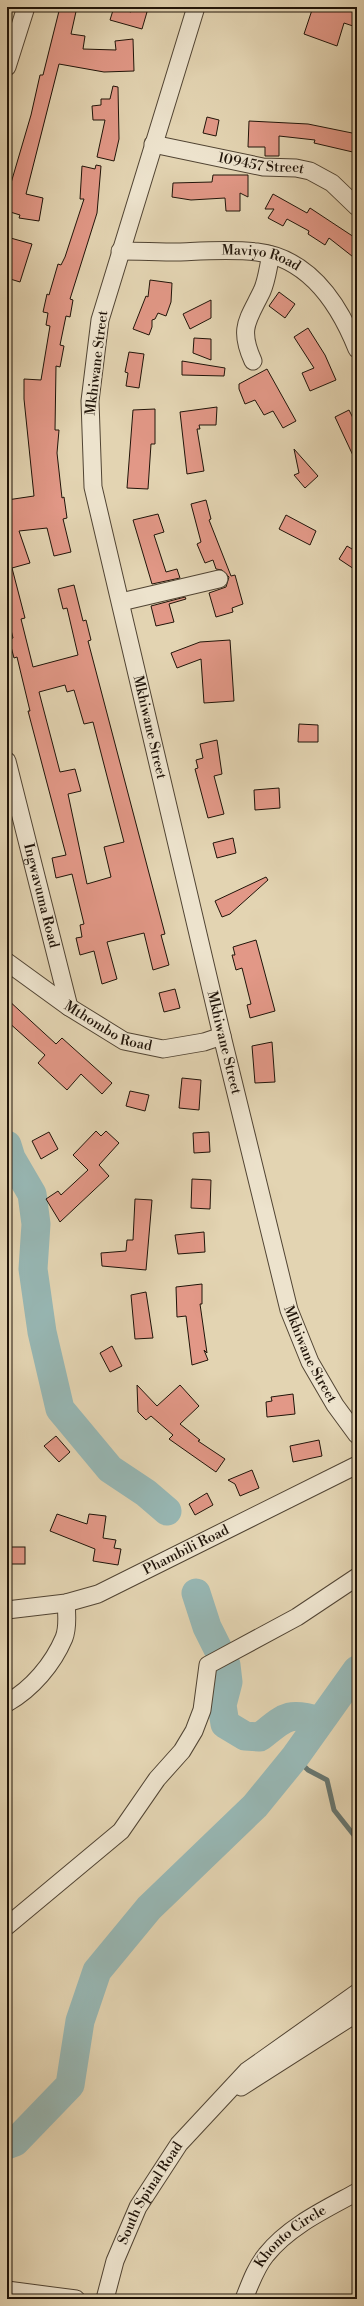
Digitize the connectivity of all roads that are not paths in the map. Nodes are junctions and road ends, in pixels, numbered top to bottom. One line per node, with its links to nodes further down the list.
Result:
1 (26, 7): 3 (street)
2 (196, 7): 4 (street, Mkhiwane Street)
3 (7, 67)
4 (153, 144): 5 (street, 109457 Street); 6 (street, Mkhiwane Street)
5 (357, 206)
6 (120, 251): 7 (street, Maviyo Road); 11 (street, Mkhiwane Street)
7 (271, 255): 8 (street, Maviyo Road); 9 (street)
8 (357, 349)
9 (252, 361)
10 (218, 579): 11 (street)
11 (120, 602): 15 (street, Mkhiwane Street)
12 (7, 761): 14 (street, Ingwavuma Road)
13 (7, 962): 14 (street, Mthombo Road)
14 (69, 1007): 15 (street, Mthombo Road)
15 (222, 1036): 16 (street, Mkhiwane Street)
16 (357, 1435)
17 (357, 1465): 19 (street, Phambili Road)
18 (357, 1577): 22 (street)
19 (66, 1604): 20 (street, Phambili Road); 21 (street)
20 (7, 1610)
21 (7, 1702)
22 (7, 1926)
23 (357, 1993): 25 (street, South Spinal Road)
24 (357, 2013): 25 (street, South Spinal Road)
25 (218, 2101): 29 (street, South Spinal Road)
26 (357, 2192): 30 (street, Khonto Circle)
27 (7, 2290): 28 (street)
28 (76, 2299)
29 (105, 2299)
30 (244, 2299)

